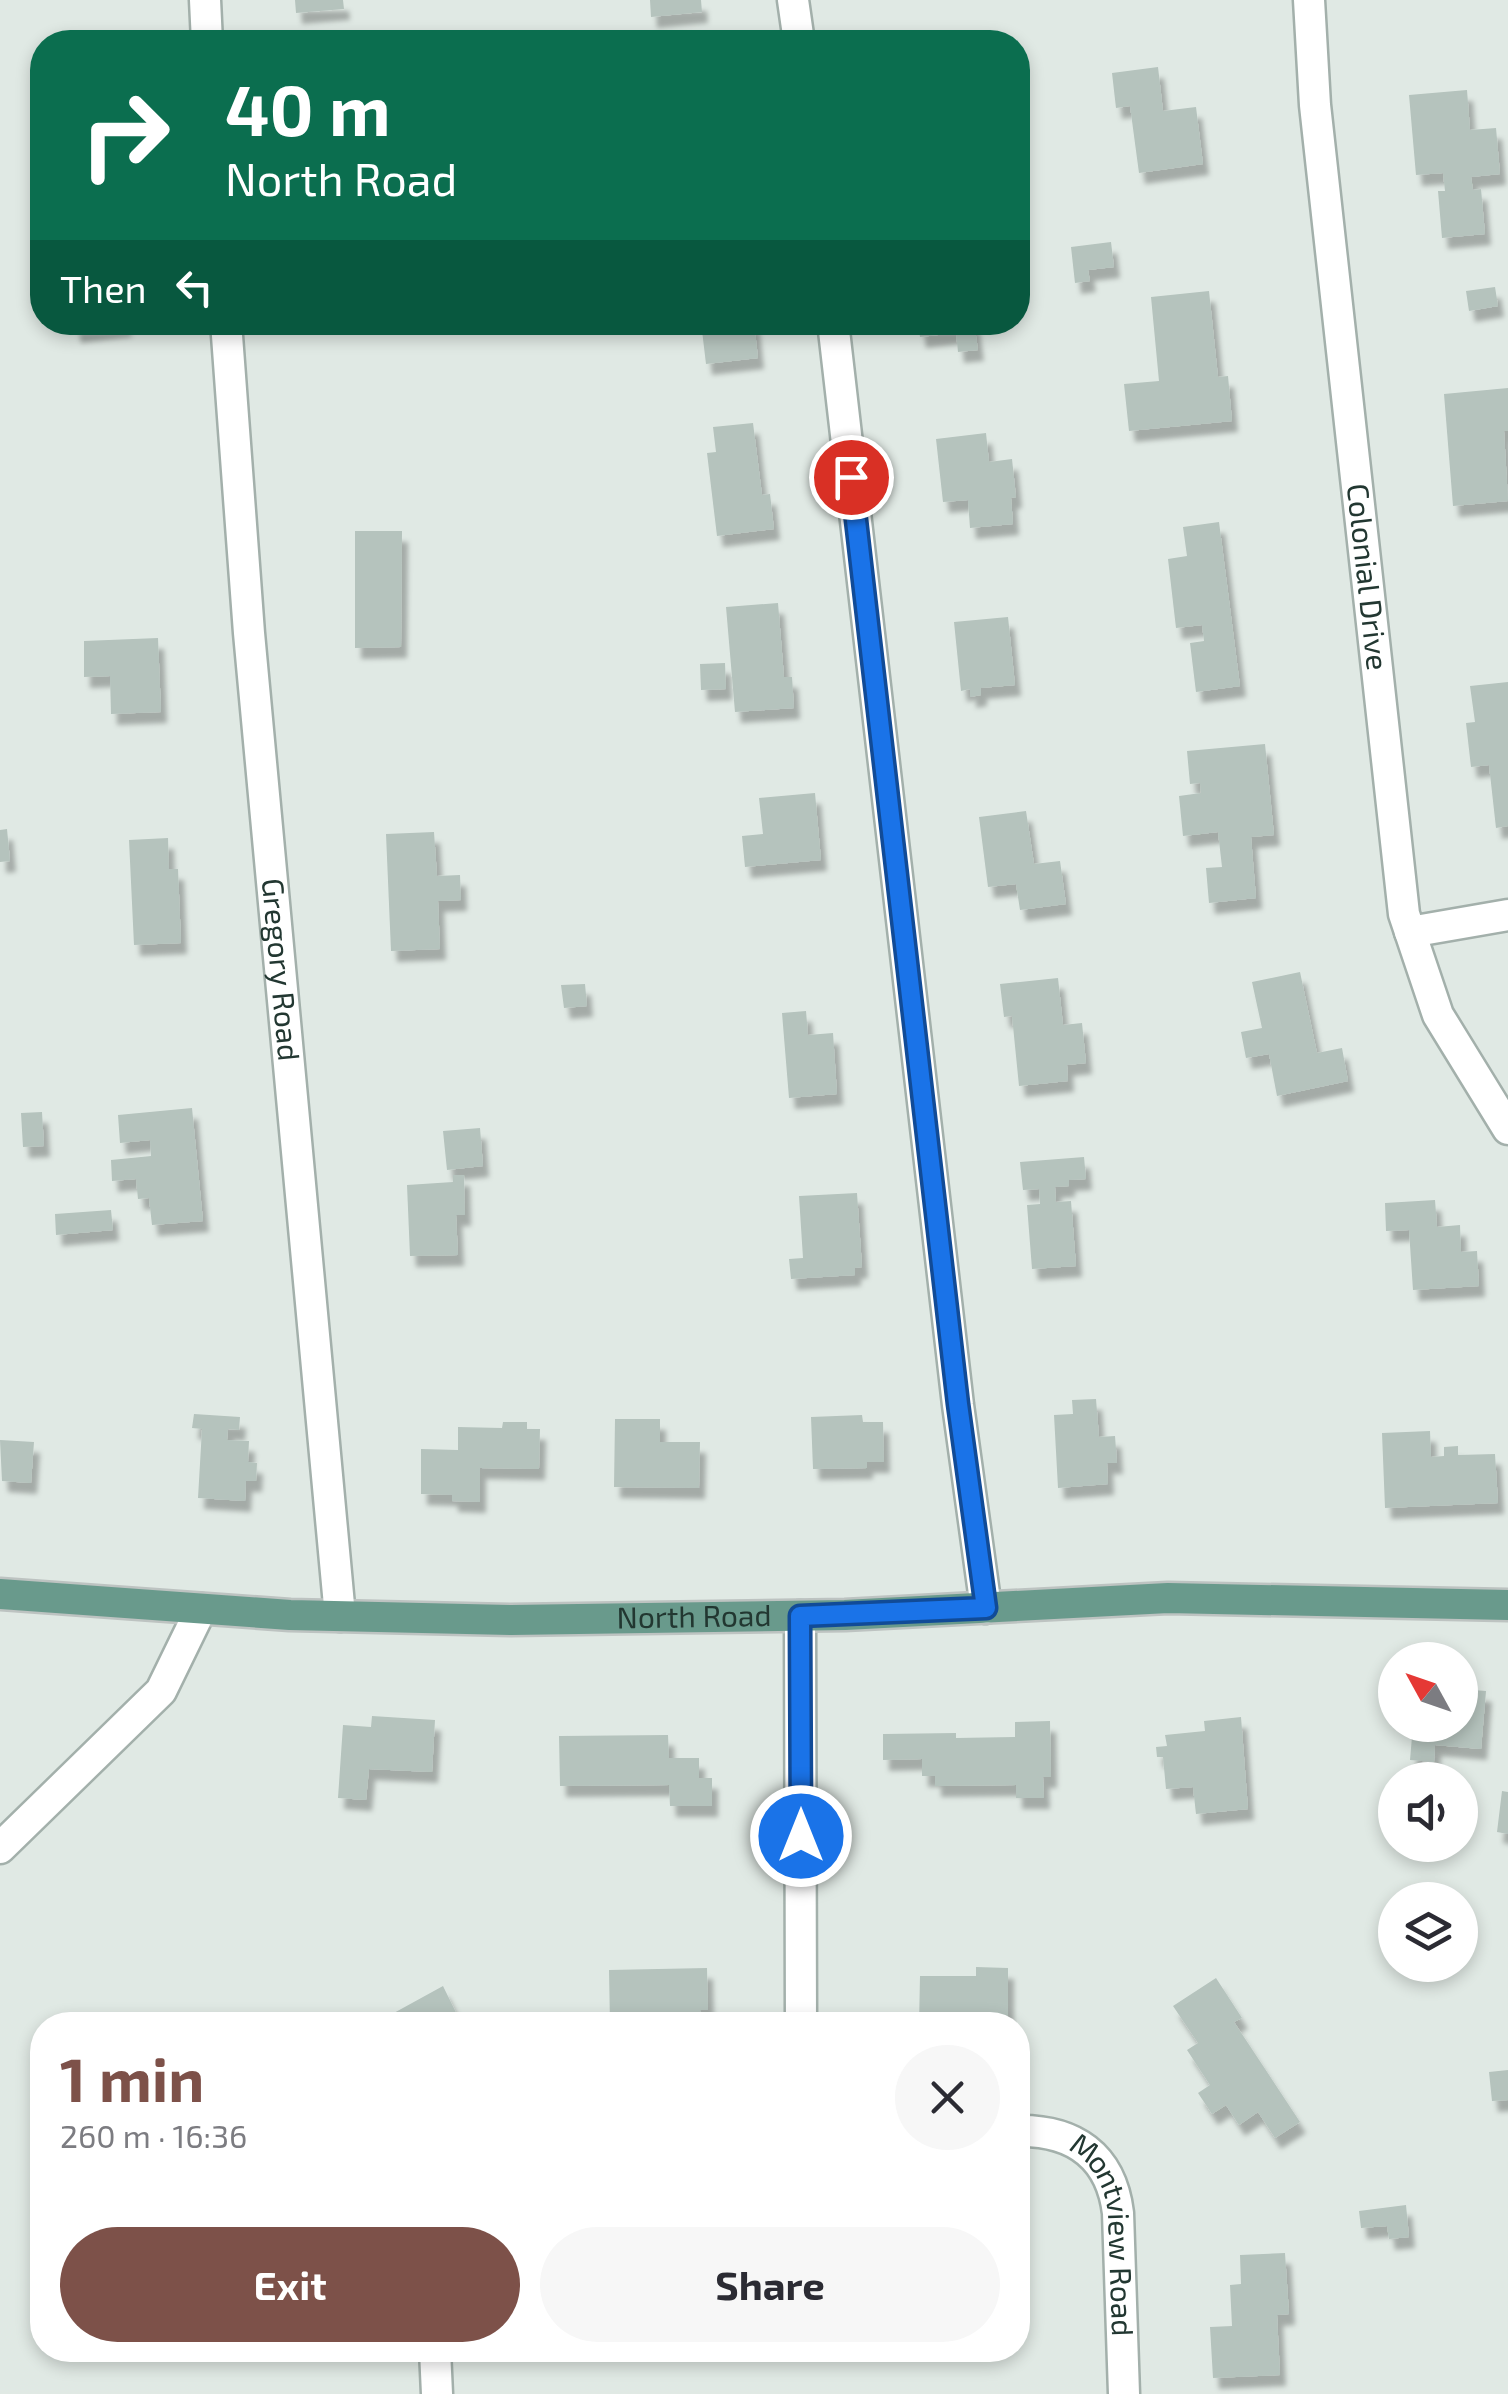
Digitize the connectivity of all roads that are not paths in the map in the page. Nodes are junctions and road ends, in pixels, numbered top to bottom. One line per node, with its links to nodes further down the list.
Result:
1 (206, 0): 4 (street)
2 (793, 0): 5 (street)
3 (1309, 0): 9 (street, Colonial Drive)
4 (207, 30)
5 (797, 30)
6 (227, 335): 15 (street, Gregory Road)
7 (835, 335): 14 (street)
8 (1508, 914): 9 (street)
9 (1410, 932): 10 (street, Colonial Drive)
10 (1508, 1128)
11 (0, 1594): 13 (main road, North Road)
12 (1508, 1605): 14 (main road, North Road)
13 (202, 1608): 15 (main road, North Road); 17 (street)
14 (986, 1608): 16 (main road, North Road)
15 (340, 1616): 16 (main road, North Road)
16 (800, 1616): 18 (street)
17 (0, 1848)
18 (801, 2012)
19 (1030, 2131): 22 (street, Montview Road)
20 (436, 2362): 21 (street)
21 (437, 2394)
22 (1124, 2394)

